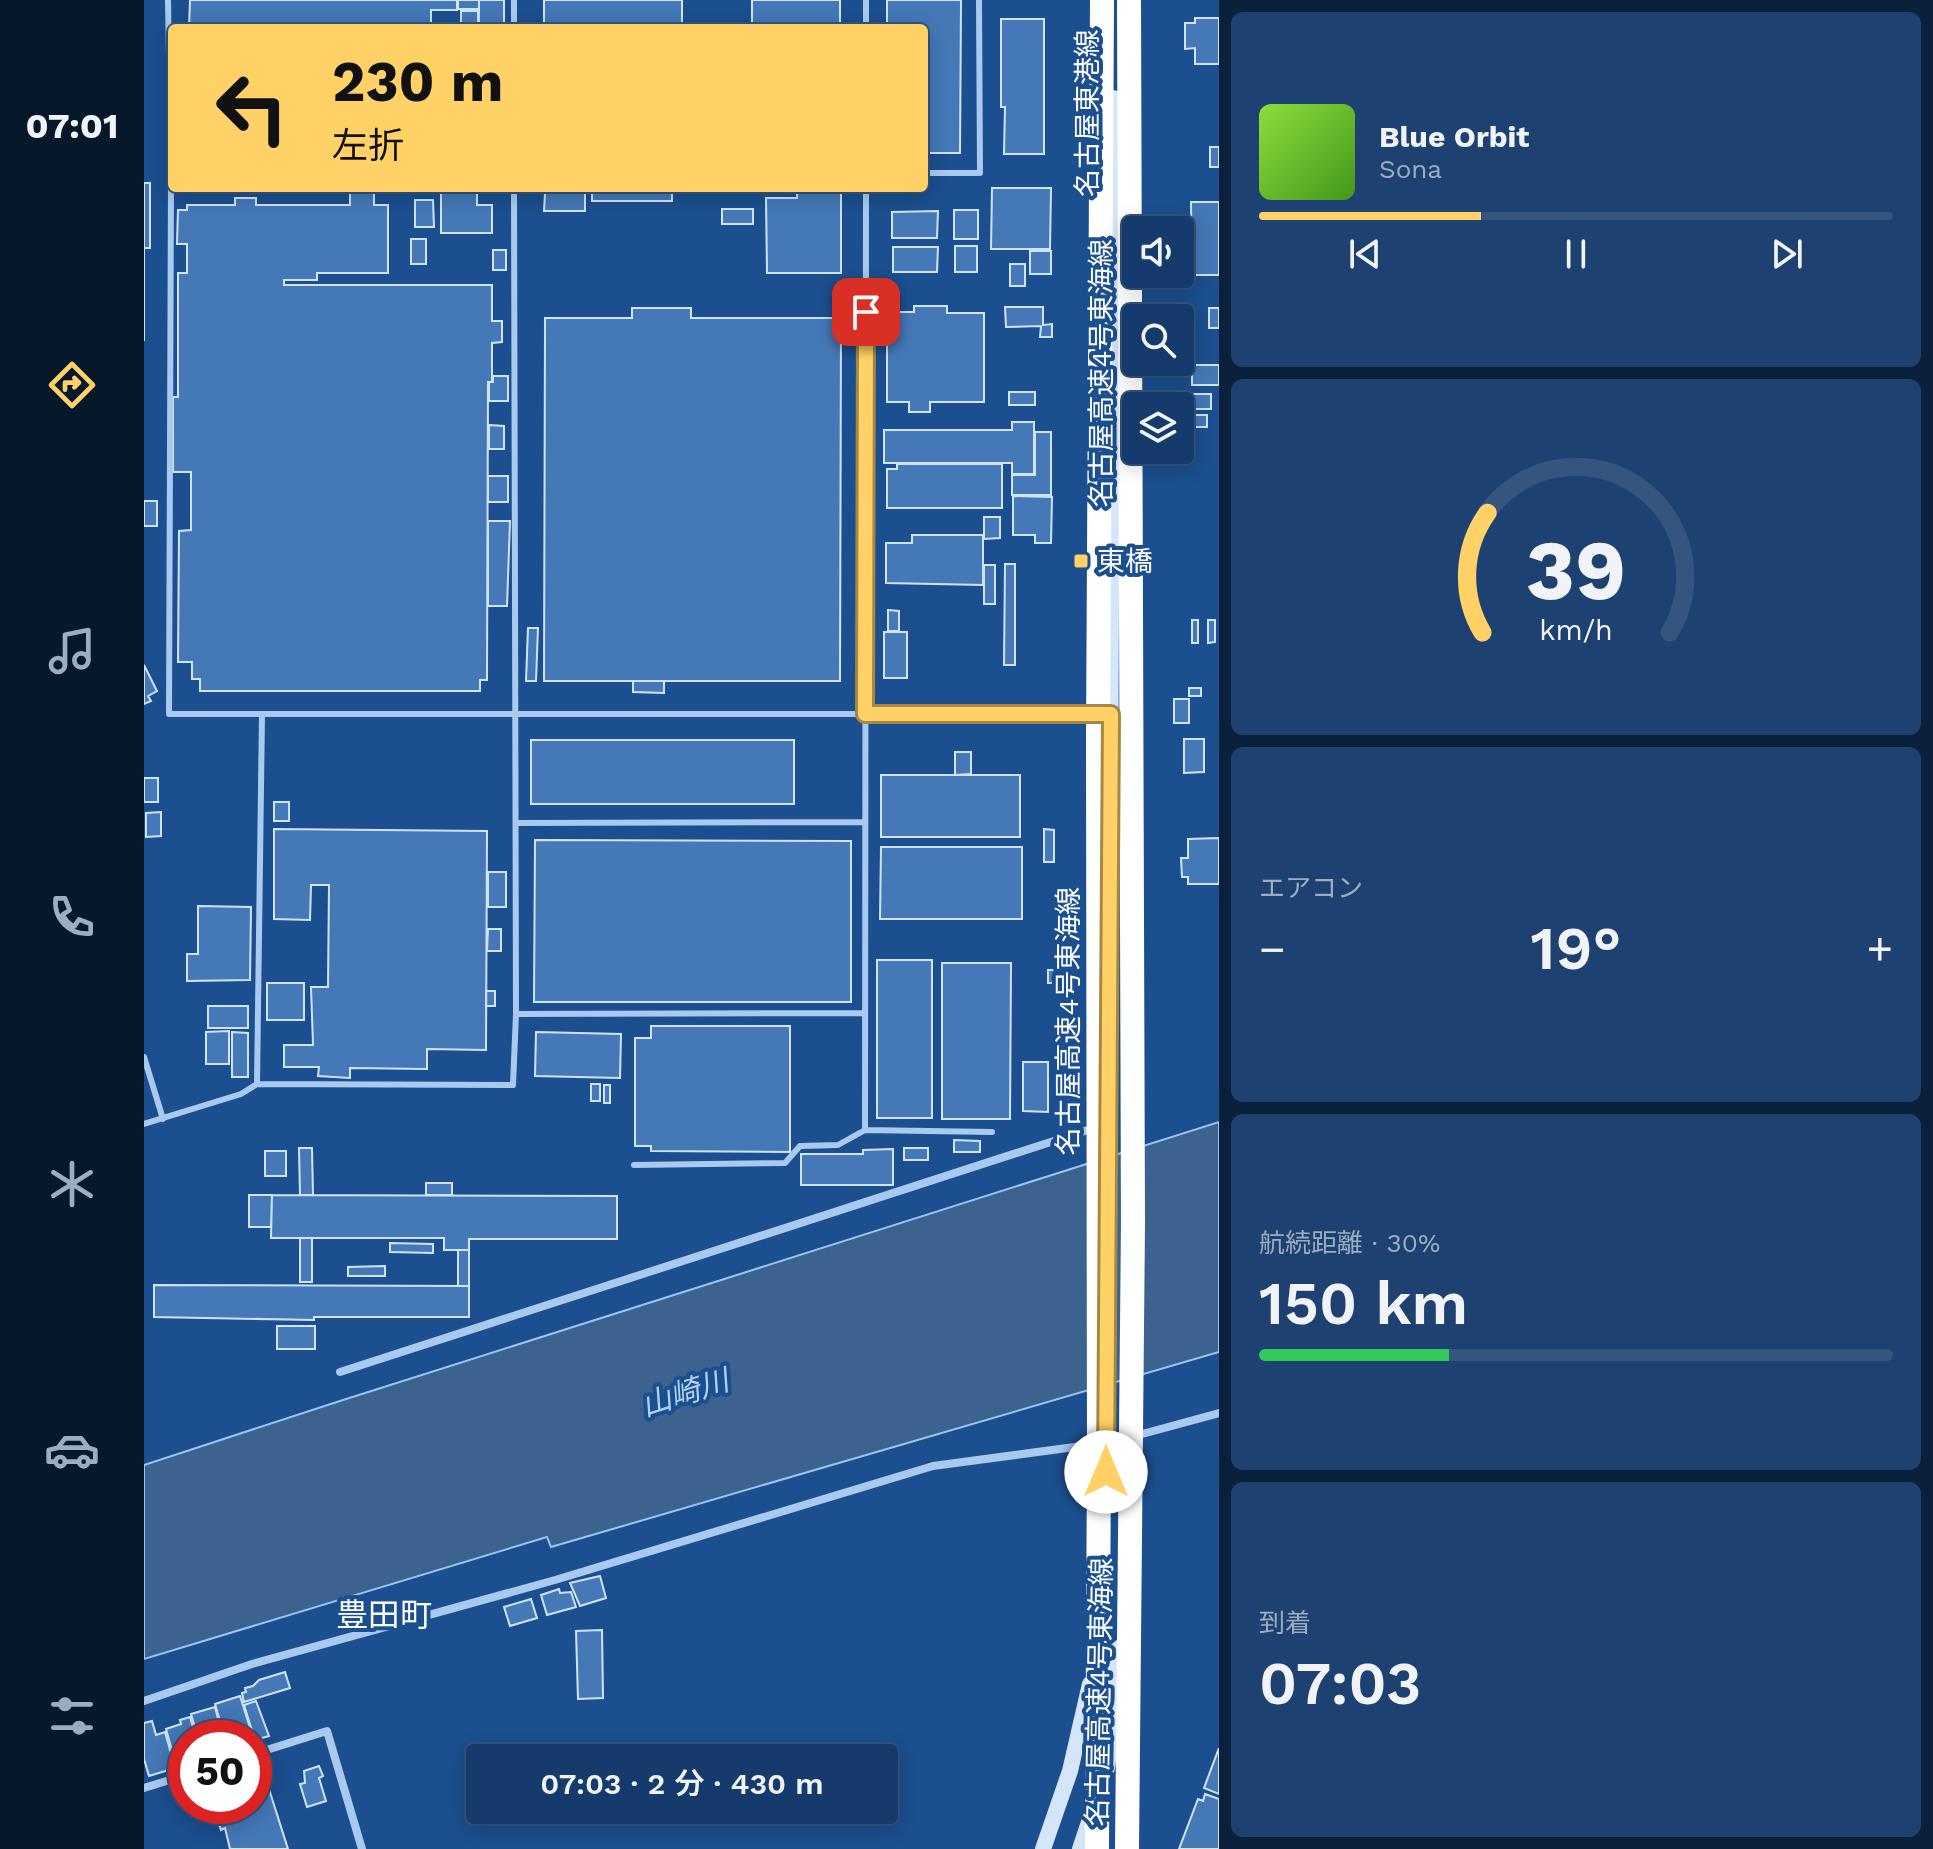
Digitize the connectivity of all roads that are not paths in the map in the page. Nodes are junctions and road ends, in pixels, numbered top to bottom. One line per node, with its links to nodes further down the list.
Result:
1 (168, 0): 8 (lane)
2 (514, 0): 9 (lane)
3 (866, 0): 10 (lane)
4 (979, 0): 11 (lane)
5 (1102, 0): 41 (highway, 名古屋高速4号東海線, bridge)
6 (1114, 0): 18 (main road, 名古屋東港線)
7 (1132, 0): 29 (main road, 名古屋東港線); 42 (highway, 名古屋高速4号東海線, bridge)
8 (168, 24)
9 (514, 24)
10 (866, 24)
11 (928, 173)
12 (171, 192): 15 (lane)
13 (514, 192): 16 (lane)
14 (866, 192): 17 (lane)
15 (262, 714): 16 (lane); 24 (lane)
16 (516, 714): 17 (lane); 20 (lane)
17 (865, 714): 18 (lane); 19 (lane)
18 (1111, 714): 29 (main road, 名古屋東港線)
19 (865, 822): 20 (lane); 21 (lane)
20 (516, 823): 22 (lane)
21 (863, 1013): 22 (lane); 27 (lane)
22 (516, 1014): 24 (lane)
23 (144, 1057): 25 (lane)
24 (257, 1084): 25 (lane)
25 (163, 1119): 26 (lane)
26 (144, 1124)
27 (865, 1130): 28 (lane); 30 (lane)
28 (992, 1132)
29 (1113, 1133): 31 (street); 33 (main road, 名古屋東港線)
30 (634, 1165)
31 (340, 1372)
32 (1219, 1413): 33 (street)
33 (1115, 1433): 34 (street); 39 (main road, 名古屋東港線); 40 (main road, 名古屋東港線)
34 (144, 1701)
35 (272, 1748): 38 (street)
36 (168, 1781): 37 (street)
37 (144, 1788)
38 (362, 1849)
39 (1043, 1849)
40 (1080, 1849)
41 (1097, 1849)
42 (1127, 1849)

